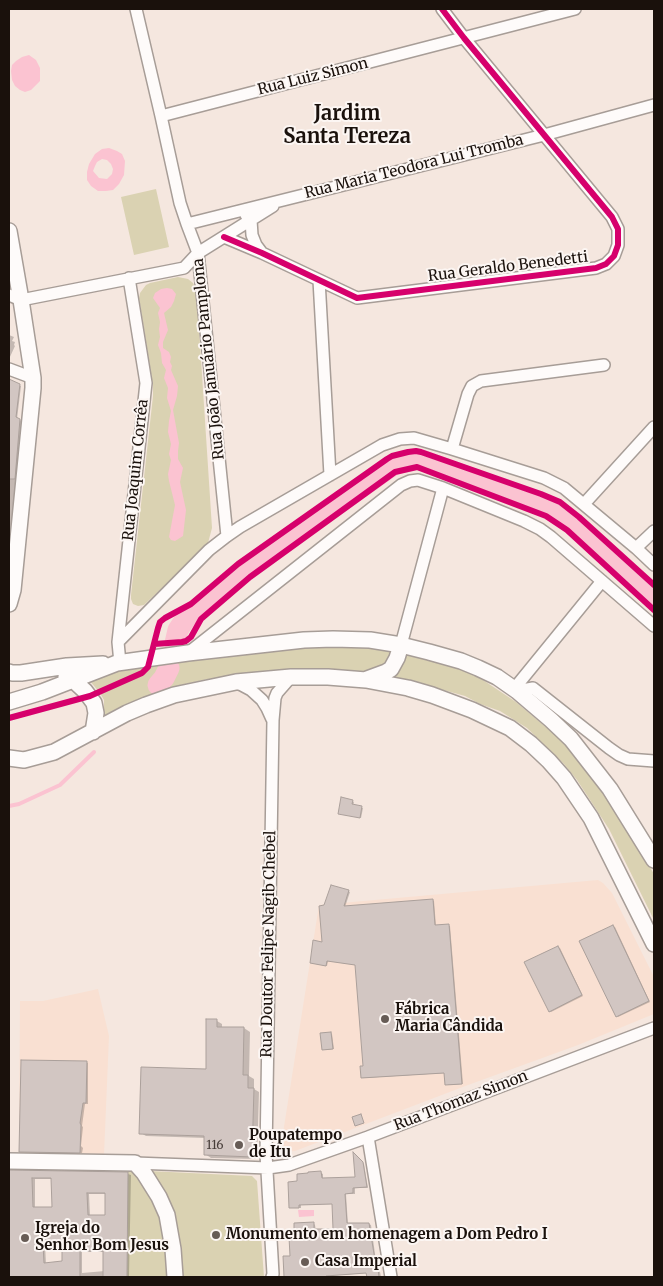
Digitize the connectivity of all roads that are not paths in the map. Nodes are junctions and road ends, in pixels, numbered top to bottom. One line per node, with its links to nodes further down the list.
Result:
1 (136, 9): 6 (street, Rua João Januário Pamplona)
2 (442, 9): 4 (street, Rua Geraldo Benedetti)
3 (575, 9): 4 (street, Rua Luiz Simon)
4 (464, 38): 6 (street, Rua Luiz Simon); 7 (street, Rua Geraldo Benedetti)
5 (654, 105): 7 (street, Rua Maria Teodora Lui Tromba)
6 (161, 116): 11 (street, Rua João Januário Pamplona)
7 (544, 135): 8 (street, Rua Maria Teodora Lui Tromba); 17 (street, Rua Geraldo Benedetti)
8 (283, 200): 9 (street, Rua Maria Teodora Lui Tromba); 10 (street, Rua Maria Teodora Lui Tromba)
9 (237, 211): 10 (street); 11 (street, Rua Maria Teodora Lui Tromba)
10 (251, 220): 13 (street, Rua Maria Teodora Lui Tromba); 15 (street)
11 (187, 224): 14 (street, Rua João Januário Pamplona)
12 (9, 231): 18 (main road)
13 (224, 237): 14 (street, Rua Maria Teodora Lui Tromba); 15 (street, Rua Geraldo Benedetti)
14 (198, 253): 16 (street, Rua Maria Teodora Lui Tromba); 28 (street, Rua João Januário Pamplona)
15 (262, 254): 17 (street, Rua Geraldo Benedetti)
16 (129, 278): 18 (street, Rua Maria Teodora Lui Tromba); 34 (street, Rua Joaquim Corrêa)
17 (319, 280): 24 (street)
18 (15, 297): 21 (main road)
19 (604, 365): 23 (street)
20 (9, 369): 21 (street)
21 (33, 378): 32 (main road)
22 (654, 427): 26 (street)
23 (452, 449): 24 (street); 26 (street)
24 (330, 474): 28 (street)
25 (443, 488): 31 (street); 35 (street); 36 (street)
26 (584, 504): 29 (street)
27 (654, 531): 29 (street)
28 (227, 536): 34 (street)
29 (636, 548): 30 (street)
30 (654, 565)
31 (602, 581): 33 (street); 44 (street)
32 (9, 604)
33 (654, 626)
34 (118, 642): 37 (street, Rua Joaquim Corrêa)
35 (401, 645): 36 (main road); 42 (main road); 44 (main road)
36 (188, 653): 37 (main road)
37 (118, 663): 38 (main road); 41 (main road)
38 (51, 669): 39 (main road); 41 (main road)
39 (9, 672)
40 (291, 677): 42 (main road); 43 (main road); 46 (street, Rua Doutor Felipe Nagib Chebel)
41 (73, 680): 45 (main road); 47 (main road)
42 (366, 680): 53 (main road)
43 (236, 682): 46 (street); 47 (main road)
44 (515, 690): 50 (street); 52 (main road)
45 (9, 702)
46 (273, 720): 58 (street, Rua Doutor Felipe Nagib Chebel)
47 (93, 732): 49 (main road)
48 (9, 758): 49 (main road)
49 (24, 760): 51 (main road)
50 (654, 761)
51 (9, 766)
52 (654, 860)
53 (654, 944)
54 (654, 1028): 55 (street, Rua Thomaz Simon)
55 (368, 1137): 58 (street, Rua Thomaz Simon); 61 (street)
56 (9, 1161): 57 (main road)
57 (135, 1163): 58 (street, Rua Thomaz Simon); 59 (main road)
58 (268, 1168): 60 (street, Rua Doutor Felipe Nagib Chebel)
59 (175, 1277)
60 (272, 1277)
61 (391, 1277)

